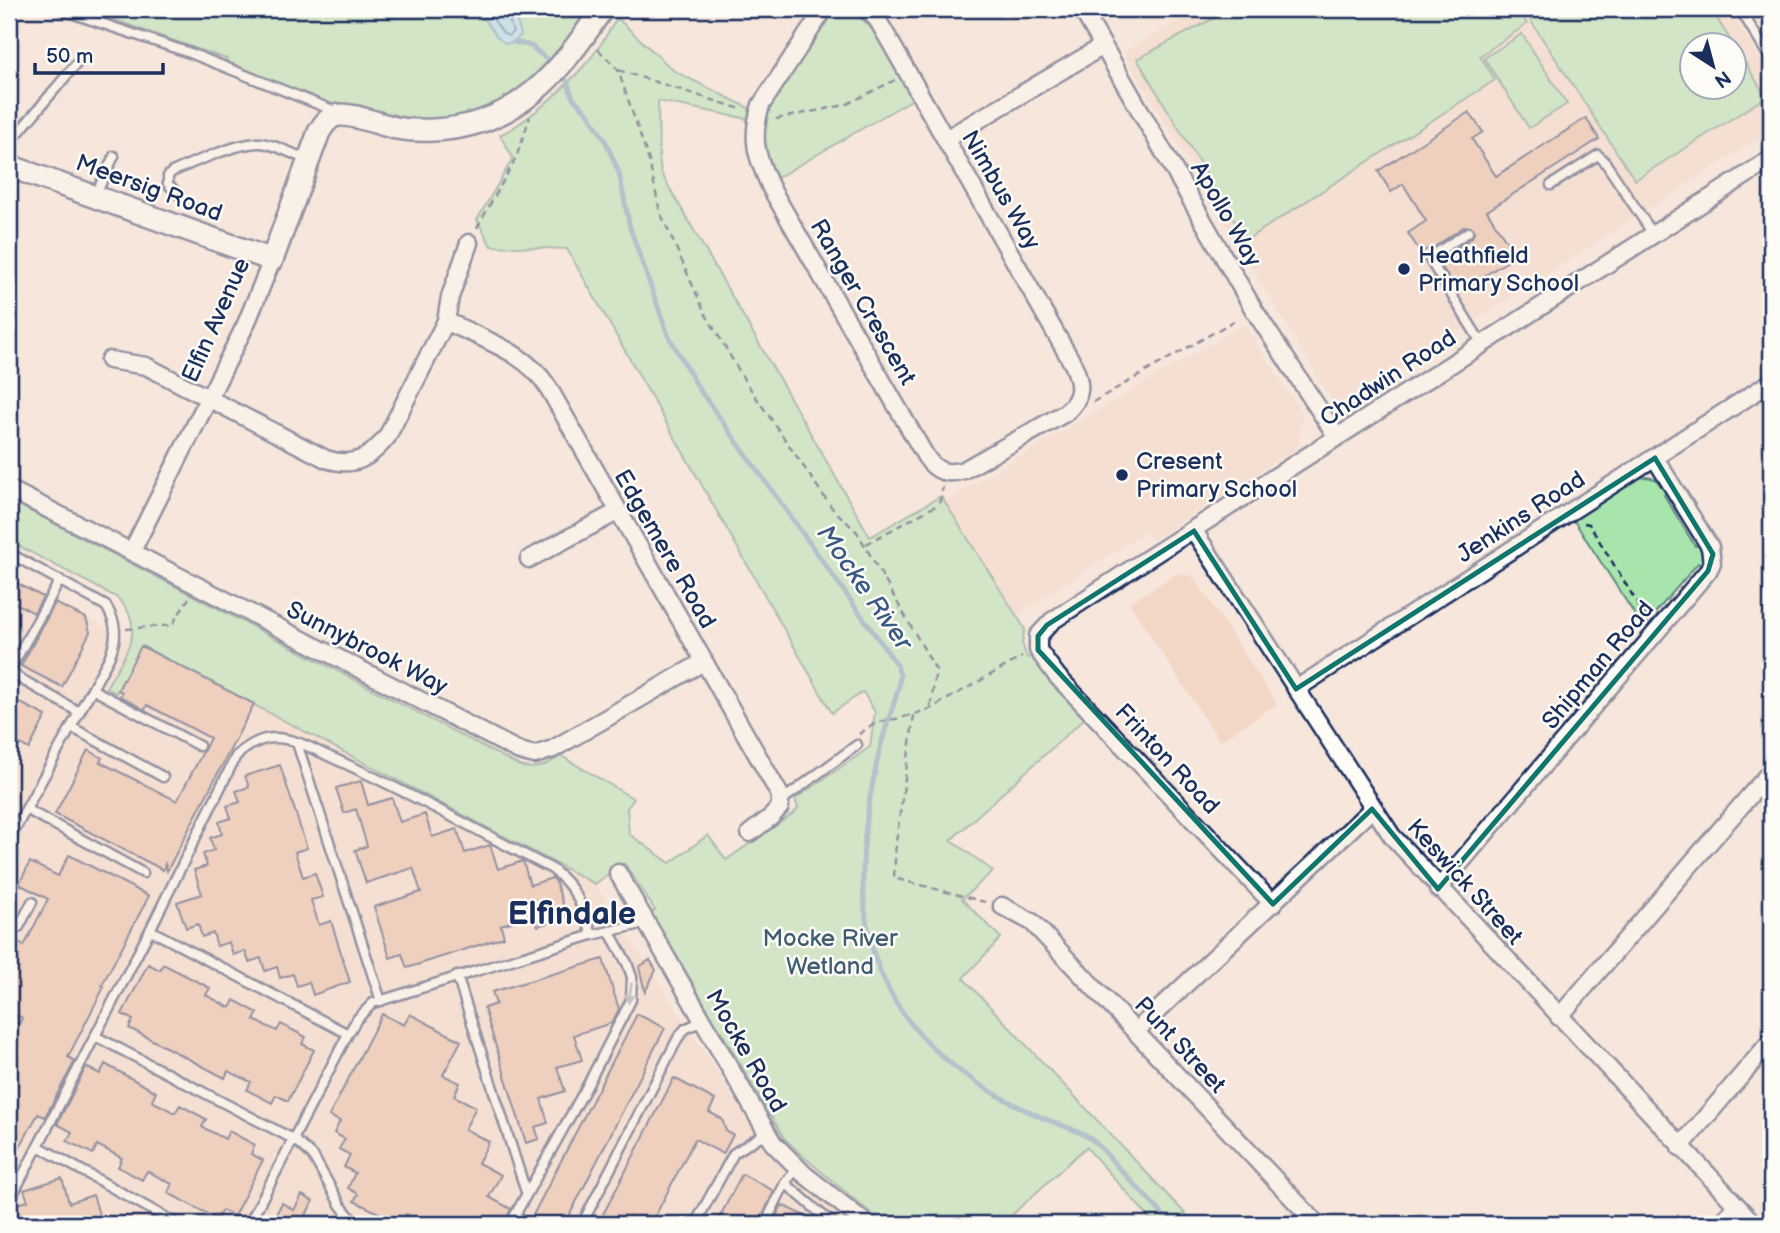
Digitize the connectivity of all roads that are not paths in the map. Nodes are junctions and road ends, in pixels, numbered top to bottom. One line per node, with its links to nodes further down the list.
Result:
1 (59, 9): 10 (lane)
2 (602, 9): 10 (street)
3 (824, 9): 29 (street, Ranger Crescent)
4 (867, 9): 11 (street, Nimbus Way)
5 (1082, 9): 7 (street, Apollo Way)
6 (1741, 9): 9 (lane)
7 (1102, 46): 11 (street); 30 (street, Apollo Way)
8 (82, 57): 12 (lane)
9 (1771, 60)
10 (342, 114): 15 (street, Elfin Avenue)
11 (946, 139): 29 (street, Nimbus Way)
12 (9, 144)
13 (114, 156): 19 (lane)
14 (1771, 159): 21 (street, Chadwin Road)
15 (309, 160): 18 (lane); 23 (street, Elfin Avenue)
16 (9, 166): 19 (street, Meersig Road)
17 (1551, 185): 21 (lane)
18 (178, 195)
19 (95, 197): 23 (street, Meersig Road)
20 (1468, 232): 25 (lane)
21 (1653, 234): 25 (street, Chadwin Road)
22 (469, 243): 24 (street)
23 (272, 260): 28 (street, Elfin Avenue)
24 (446, 321): 28 (street); 33 (street, Edgemere Road)
25 (1482, 344): 30 (street, Chadwin Road)
26 (109, 360): 28 (street)
27 (1771, 382): 31 (street, Jenkins Road)
28 (209, 397): 35 (street, Elfin Avenue)
29 (1077, 400)
30 (1337, 437): 34 (street, Chadwin Road)
31 (1655, 458): 42 (street, Jenkins Road); 57 (street, Shipman Road)
32 (9, 489): 35 (street, Sunnybrook Way)
33 (617, 512): 37 (street); 40 (street, Edgemere Road)
34 (1194, 531): 39 (street, Chadwin Road); 42 (street, Keswick Street)
35 (132, 551): 40 (street, Sunnybrook Way)
36 (9, 553): 38 (lane)
37 (529, 559)
38 (60, 580): 41 (lane); 43 (lane)
39 (1038, 646): 59 (street, Frinton Road)
40 (703, 662): 50 (street, Edgemere Road)
41 (92, 689): 43 (lane); 47 (lane)
42 (1296, 690): 52 (street, Keswick Street)
43 (79, 712): 44 (lane)
44 (71, 727): 49 (lane); 51 (lane)
45 (298, 743): 63 (lane); 65 (lane); 67 (lane)
46 (857, 745): 50 (lane)
47 (199, 746)
48 (1771, 771): 68 (street)
49 (163, 777)
50 (781, 801): 53 (street)
51 (26, 809): 54 (lane); 55 (lane)
52 (1372, 809): 57 (street, Keswick Street); 59 (street)
53 (750, 833)
54 (9, 840)
55 (143, 873)
56 (618, 873): 61 (street, Mocke Road)
57 (1438, 888): 68 (street, Keswick Street)
58 (32, 902): 62 (lane)
59 (1273, 904): 70 (street)
60 (1002, 906): 70 (street, Punt Street)
61 (647, 923): 64 (lane); 69 (street, Mocke Road)
62 (9, 927)
63 (150, 930): 71 (lane); 72 (lane)
64 (609, 931): 65 (lane); 80 (lane, one-way to 80)
65 (592, 935): 66 (lane)
66 (457, 976): 67 (lane); 80 (lane)
67 (381, 1001): 71 (lane)
68 (1559, 1017): 77 (street, Keswick Street)
69 (702, 1021): 74 (street, Mocke Road); 87 (lane)
70 (1136, 1031): 92 (street, Punt Street)
71 (348, 1034): 75 (lane)
72 (95, 1036): 75 (lane); 76 (lane)
73 (1771, 1041): 77 (street)
74 (767, 1132): 78 (street, Mocke Road); 88 (lane)
75 (295, 1140): 84 (lane); 85 (lane)
76 (38, 1146): 81 (lane); 83 (lane)
77 (1680, 1146): 82 (street, Keswick Street)
78 (797, 1168): 79 (lane); 91 (street, Mocke Road)
79 (785, 1183): 89 (lane); 90 (lane)
80 (526, 1192): 86 (lane)
81 (9, 1202)
82 (1737, 1207): 93 (street); 94 (street, Keswick Street)
83 (177, 1224)
84 (249, 1224)
85 (356, 1224)
86 (510, 1224)
87 (582, 1224)
88 (695, 1224)
89 (765, 1224)
90 (833, 1224)
91 (867, 1224)
92 (1317, 1224)
93 (1719, 1224)
94 (1754, 1224)

